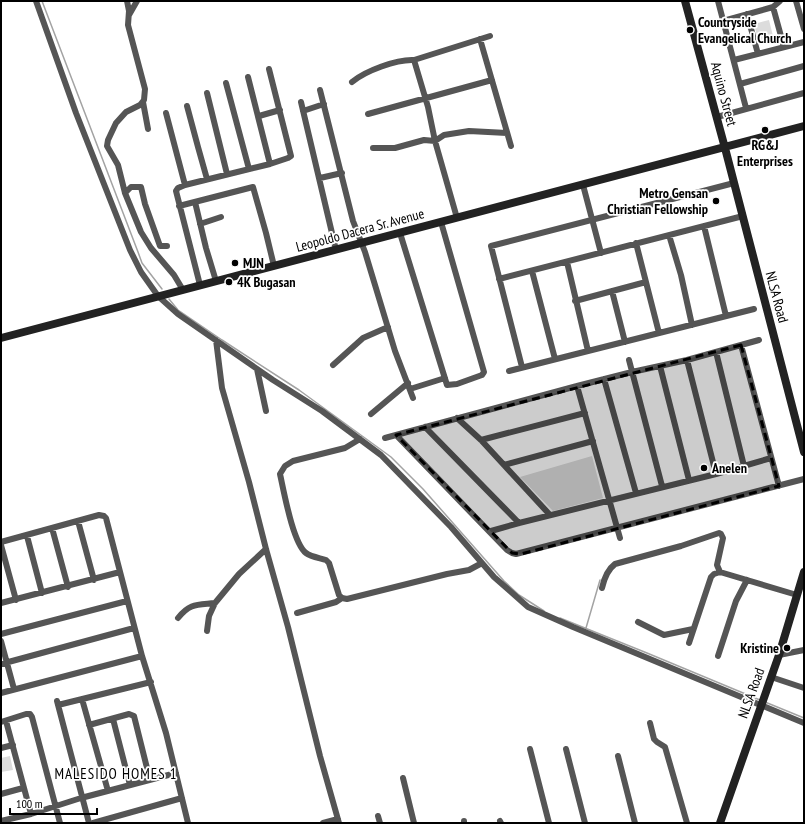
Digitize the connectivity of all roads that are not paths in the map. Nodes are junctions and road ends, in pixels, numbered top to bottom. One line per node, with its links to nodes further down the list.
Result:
1 (36, 1): 84 (street)
2 (127, 1): 10 (street)
3 (137, 1): 10 (street)
4 (685, 1): 41 (main road, Aquino Street)
5 (718, 1): 11 (street)
6 (780, 1): 8 (street)
7 (796, 1): 12 (street)
8 (773, 7): 9 (street); 16 (street)
9 (747, 14): 11 (street); 17 (street)
10 (129, 16): 31 (street)
11 (724, 21): 19 (street)
12 (804, 29)
13 (490, 36): 14 (street)
14 (480, 39): 18 (street); 23 (street)
15 (804, 42): 16 (street)
16 (784, 47): 17 (street)
17 (758, 54): 19 (street)
18 (414, 60): 24 (street); 30 (street)
19 (734, 60): 26 (street)
20 (804, 66): 26 (street)
21 (269, 69): 36 (street)
22 (248, 77): 40 (street)
23 (492, 80): 30 (street); 44 (street)
24 (352, 82)
25 (226, 83): 50 (street)
26 (740, 84): 35 (street)
27 (320, 90): 33 (street)
28 (207, 93): 52 (street)
29 (804, 93): 35 (street)
30 (426, 99): 39 (street); 45 (street)
31 (143, 102): 43 (street); 58 (street)
32 (301, 102): 37 (street)
33 (324, 104): 37 (street); 51 (street)
34 (187, 106): 54 (street)
35 (746, 108): 41 (street)
36 (280, 110): 40 (street); 49 (street)
37 (303, 111): 53 (street)
38 (166, 114): 56 (street)
39 (368, 114)
40 (259, 116): 49 (street)
41 (717, 117): 48 (main road, Aquino Street)
42 (804, 126): 48 (main road, Leopoldo Dacera Sr. Avenue)
43 (148, 129)
44 (507, 133): 45 (street); 46 (street)
45 (435, 141): 47 (street); 63 (street)
46 (511, 146)
47 (373, 148)
48 (725, 148): 55 (main road, NLSA Road); 57 (main road, Leopoldo Dacera Sr. Avenue)
49 (270, 164): 50 (street)
50 (249, 169): 52 (street)
51 (342, 173): 53 (street); 70 (street)
52 (227, 174): 54 (street)
53 (320, 178): 73 (street)
54 (207, 179): 56 (street)
55 (734, 183): 61 (main road, NLSA Road); 64 (street)
56 (185, 185): 60 (street)
57 (583, 185): 63 (main road, Leopoldo Dacera Sr. Avenue); 64 (street)
58 (125, 193): 72 (street); 82 (street)
59 (195, 202): 60 (street); 66 (street); 76 (street)
60 (179, 206): 81 (street)
61 (743, 216): 67 (street); 122 (main road, NLSA Road)
62 (221, 217): 66 (street)
63 (457, 218): 65 (main road, Leopoldo Dacera Sr. Avenue)
64 (592, 220): 74 (street); 78 (street)
65 (441, 222): 68 (main road, Leopoldo Dacera Sr. Avenue); 107 (street)
66 (200, 224): 79 (street)
67 (704, 226): 69 (street); 87 (street)
68 (400, 233): 70 (main road, Leopoldo Dacera Sr. Avenue); 107 (street)
69 (669, 235): 71 (street); 88 (street)
70 (361, 243): 73 (main road, Leopoldo Dacera Sr. Avenue); 89 (street)
71 (636, 244): 74 (street); 80 (street)
72 (167, 246)
73 (336, 250): 76 (main road, Leopoldo Dacera Sr. Avenue)
74 (601, 252): 75 (street)
75 (567, 262): 77 (street); 85 (street)
76 (274, 266): 79 (main road, Leopoldo Dacera Sr. Avenue)
77 (532, 270): 78 (street); 98 (street)
78 (499, 279): 103 (street)
79 (216, 281): 81 (main road, Leopoldo Dacera Sr. Avenue)
80 (646, 282): 83 (street); 90 (street)
81 (200, 285): 82 (main road, Leopoldo Dacera Sr. Avenue)
82 (183, 290): 84 (main road, Leopoldo Dacera Sr. Avenue)
83 (612, 291): 85 (street); 94 (street)
84 (158, 296): 91 (main road, Leopoldo Dacera Sr. Avenue); 92 (street)
85 (576, 300): 96 (street)
86 (754, 309): 87 (street)
87 (726, 316): 88 (street)
88 (692, 325): 90 (street)
89 (388, 327): 101 (street); 109 (street)
90 (659, 333): 94 (street)
91 (1, 338)
92 (216, 340): 104 (street); 143 (street)
93 (760, 340): 95 (street)
94 (625, 342): 96 (street)
95 (741, 345): 97 (street); 123 (street)
96 (588, 351): 98 (street)
97 (716, 352): 100 (street); 125 (street)
98 (555, 359): 103 (street)
99 (629, 360): 106 (street)
100 (687, 360): 102 (street); 126 (street)
101 (333, 365)
102 (660, 366): 106 (street); 128 (street)
103 (522, 367): 105 (street)
104 (257, 369): 112 (street); 119 (street)
105 (509, 371)
106 (632, 372): 108 (street); 129 (street)
107 (445, 378): 109 (street)
108 (604, 379): 110 (street); 131 (street)
109 (409, 386): 111 (street); 114 (street)
110 (577, 386): 113 (street); 115 (street)
111 (413, 398)
112 (266, 411)
113 (585, 413): 120 (street); 121 (street)
114 (371, 414)
115 (456, 418): 116 (street); 120 (street)
116 (425, 427): 117 (street); 135 (street)
117 (396, 435): 118 (street); 138 (street)
118 (385, 438)
119 (360, 439): 144 (street); 154 (street)
120 (481, 440): 124 (street)
121 (593, 441): 124 (street); 132 (street)
122 (804, 452)
123 (771, 458): 125 (street); 130 (street)
124 (504, 465): 133 (street)
125 (744, 466): 126 (street)
126 (716, 474): 128 (street)
127 (804, 479): 130 (street)
128 (689, 480): 129 (street)
129 (662, 486): 131 (street)
130 (779, 486): 137 (street)
131 (636, 493): 132 (street)
132 (610, 500): 133 (street); 137 (street)
133 (550, 515): 135 (street)
134 (78, 521): 136 (street); 145 (street); 148 (street)
135 (519, 523): 138 (street)
136 (52, 528): 139 (street); 150 (street)
137 (617, 528): 138 (street); 140 (street)
138 (490, 532)
139 (27, 536): 141 (street); 152 (street)
140 (620, 538)
141 (1, 542)
142 (1, 545): 155 (street)
143 (266, 549): 158 (street); 203 (street)
144 (482, 563): 154 (street); 179 (street)
145 (120, 572): 148 (street); 156 (street)
146 (720, 572): 149 (street); 151 (street); 163 (street)
147 (804, 572): 153 (main road, NLSA Road)
148 (94, 580): 150 (street)
149 (747, 580): 153 (street); 170 (street)
150 (68, 587): 152 (street)
151 (602, 588)
152 (42, 593): 155 (street)
153 (797, 595): 171 (main road, NLSA Road)
154 (342, 598): 159 (street)
155 (16, 600): 157 (street)
156 (127, 601): 162 (street); 165 (street)
157 (1, 603)
158 (215, 603): 160 (street); 164 (street)
159 (297, 613)
160 (178, 618)
161 (638, 622): 163 (street)
162 (134, 628): 169 (street); 172 (street)
163 (693, 629): 167 (street)
164 (207, 631)
165 (1, 634)
166 (1, 641): 172 (street)
167 (689, 643)
168 (804, 650): 171 (street)
169 (142, 656): 174 (street); 176 (street)
170 (718, 656)
171 (779, 656): 173 (main road, NLSA Road)
172 (4, 663): 176 (street)
173 (771, 678): 175 (street); 179 (main road, NLSA Road)
174 (151, 682): 178 (street); 190 (street)
175 (804, 688)
176 (14, 689): 177 (street)
177 (1, 693)
178 (82, 699): 184 (street); 197 (street)
179 (762, 703): 183 (street); 215 (main road, NLSA Road)
180 (113, 719): 184 (street); 192 (street); 193 (street)
181 (4, 722): 185 (street); 199 (street)
182 (650, 723): 214 (street)
183 (804, 723)
184 (89, 725): 195 (street)
185 (13, 745): 186 (street); 194 (street)
186 (1, 748)
187 (530, 749): 211 (street)
188 (566, 749): 212 (street)
189 (618, 756): 213 (street)
190 (176, 773): 192 (street); 198 (street)
191 (403, 778): 210 (street)
192 (150, 780): 193 (street)
193 (130, 785): 195 (street)
194 (23, 788): 196 (street); 200 (street)
195 (108, 791): 197 (street)
196 (1, 794)
197 (81, 798): 199 (street); 205 (street)
198 (182, 798): 206 (street); 207 (street)
199 (56, 806): 200 (street); 204 (street)
200 (31, 814): 202 (street)
201 (378, 816): 209 (street)
202 (1, 821)
203 (338, 821): 208 (street)
204 (60, 823)
205 (89, 823)
206 (93, 823)
207 (188, 823)
208 (323, 823)
209 (380, 823)
210 (414, 823)
211 (549, 823)
212 (585, 823)
213 (635, 823)
214 (687, 823)
215 (720, 823)

